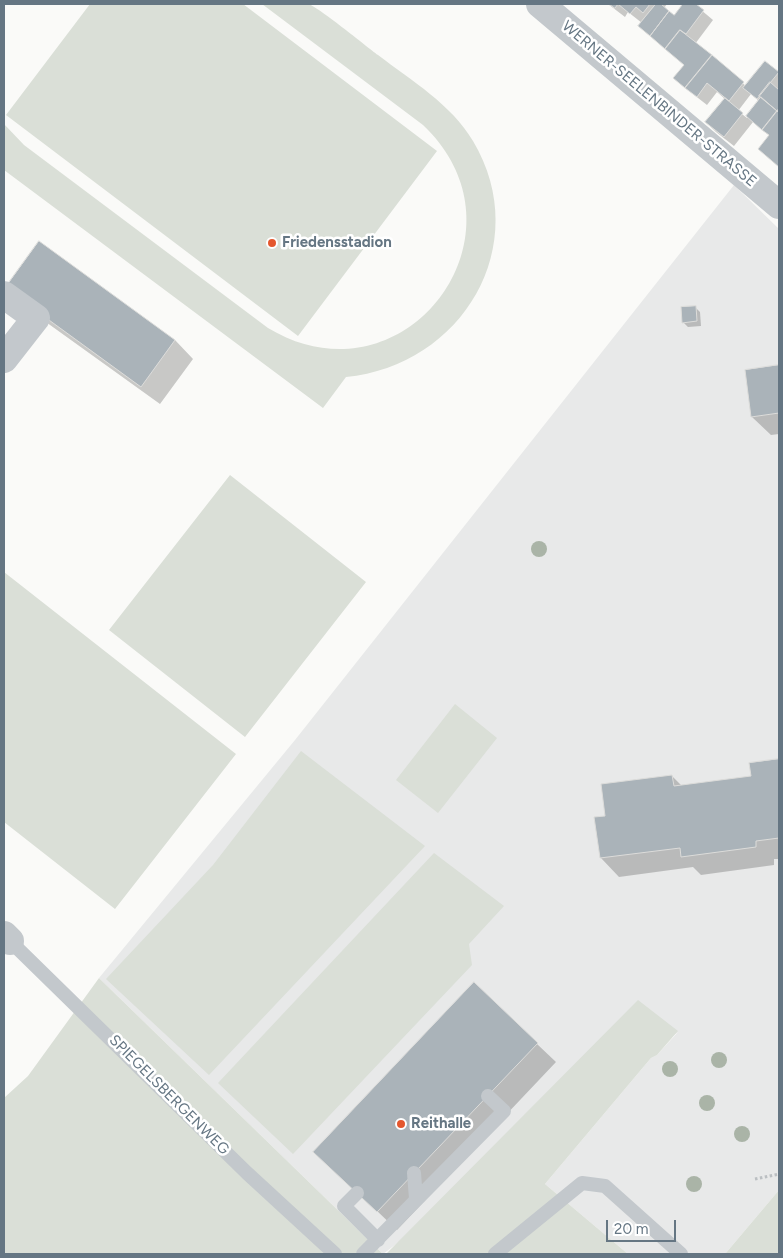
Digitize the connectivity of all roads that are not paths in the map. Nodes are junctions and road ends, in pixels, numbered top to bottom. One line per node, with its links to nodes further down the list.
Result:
1 (540, 4): 2 (street, WERNER-SEELENBINDER-STRASSE)
2 (779, 205)
3 (4, 295): 4 (street)
4 (4, 359)
5 (7, 938): 11 (lane, SPIEGELSBERGENWEG)
6 (488, 1096): 9 (lane)
7 (414, 1174): 9 (lane)
8 (357, 1193): 10 (lane)
9 (416, 1199): 10 (lane)
10 (378, 1240): 12 (lane)
11 (335, 1254)
12 (362, 1254)
13 (495, 1254): 14 (lane)
14 (681, 1254)

